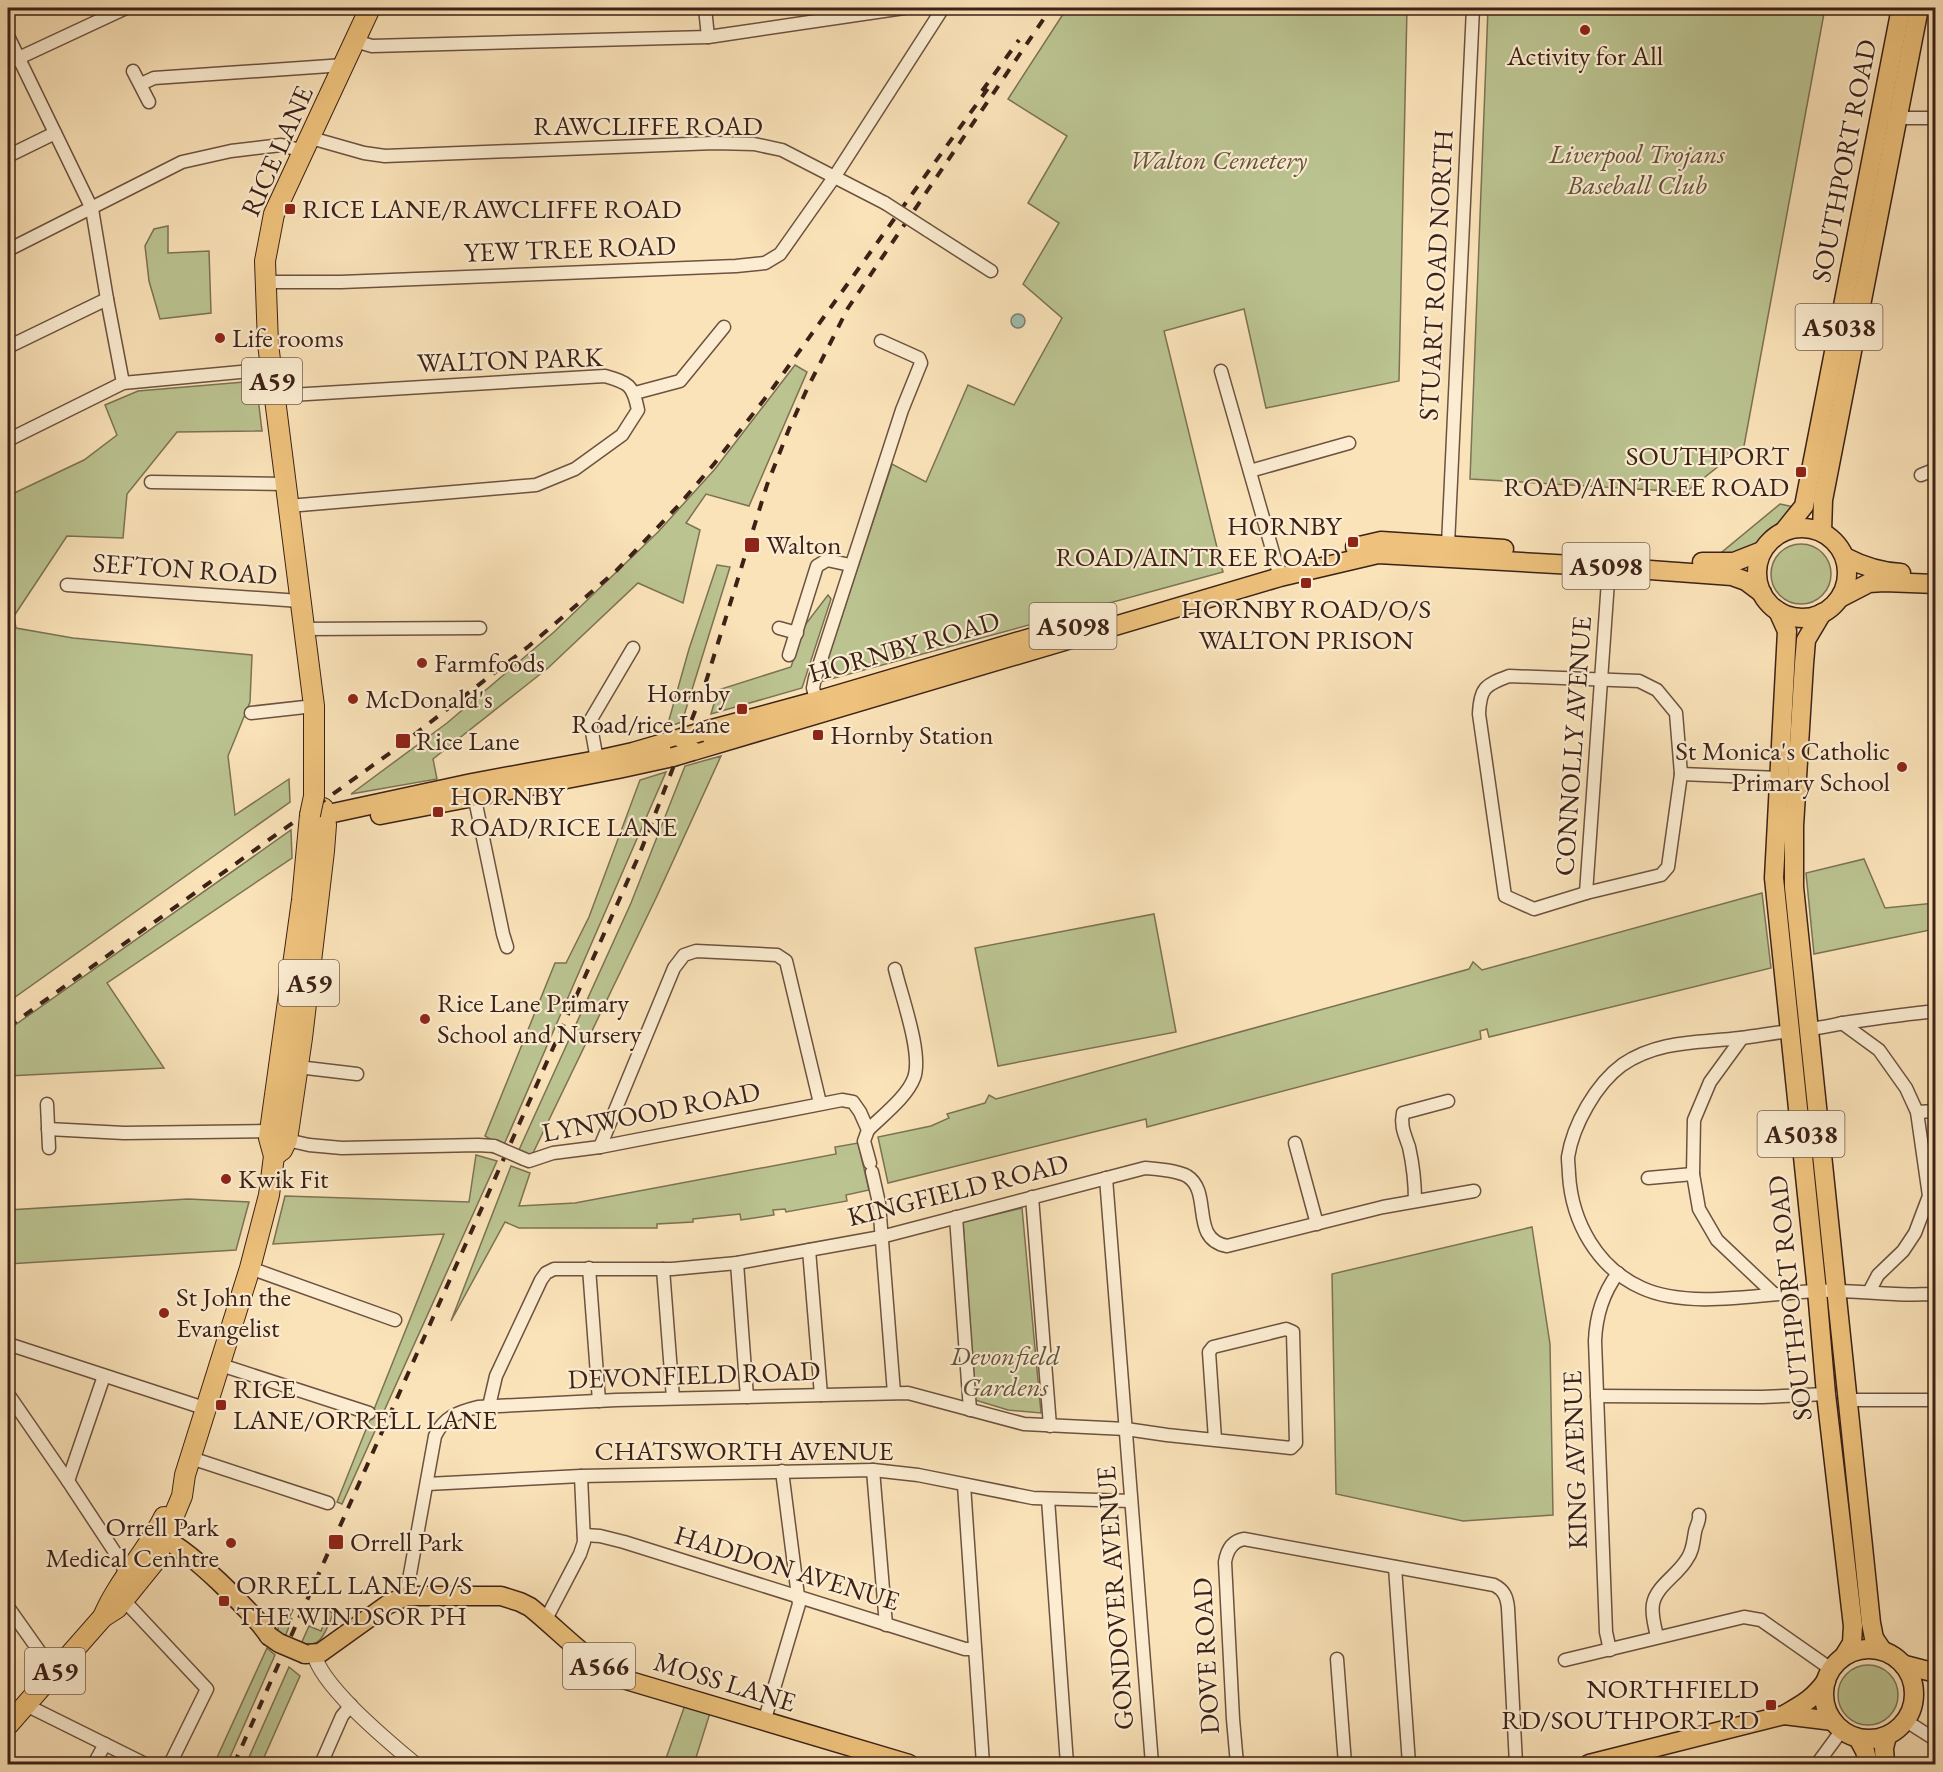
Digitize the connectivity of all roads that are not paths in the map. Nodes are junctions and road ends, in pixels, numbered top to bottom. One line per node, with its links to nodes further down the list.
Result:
1 (126, 8): 12 (street)
2 (370, 8): 11 (highway, RICE LANE / A59)
3 (705, 8): 10 (street)
4 (904, 8): 10 (street)
5 (943, 8): 23 (street, YEW TREE ROAD)
6 (1473, 8): 47 (street, STUART ROAD NORTH)
7 (1901, 8): 17 (main road, SOUTHPORT ROAD / A5038)
8 (1919, 8): 19 (main road, SOUTHPORT ROAD / A5038)
9 (8, 36): 12 (street)
10 (708, 37): 11 (street)
11 (355, 41): 13 (highway, RICE LANE / A59)
12 (13, 61): 20 (street)
13 (344, 65): 15 (street); 21 (highway, RICE LANE / A59)
14 (134, 71): 15 (street)
15 (141, 84): 16 (street)
16 (149, 102)
17 (1879, 117): 19 (street); 45 (main road, SOUTHPORT ROAD / A5038)
18 (1935, 118): 19 (street)
19 (1898, 119): 46 (main road, SOUTHPORT ROAD / A5038)
20 (55, 133): 22 (street); 24 (street)
21 (307, 145): 23 (street, RAWCLIFFE ROAD); 24 (street, RAWCLIFFE ROAD); 27 (highway, RICE LANE / A59)
22 (8, 156)
23 (835, 176): 26 (street, RAWCLIFFE ROAD, bridge); 27 (street, YEW TREE ROAD)
24 (92, 209): 25 (street, RAWCLIFFE ROAD); 28 (street)
25 (8, 250)
26 (991, 271)
27 (265, 282): 32 (highway, RICE LANE / A59)
28 (106, 299): 31 (street); 34 (street)
29 (724, 327): 35 (street)
30 (881, 341): 50 (street)
31 (8, 347)
32 (271, 369): 34 (street); 36 (highway, RICE LANE / A59)
33 (1221, 371): 40 (street)
34 (123, 383): 37 (street)
35 (635, 393): 36 (street, WALTON PARK); 44 (street, WALTON PARK)
36 (274, 396): 43 (highway, RICE LANE / A59)
37 (8, 440)
38 (1349, 443): 40 (street)
39 (1935, 469): 41 (street)
40 (1250, 471): 52 (street)
41 (1921, 475)
42 (151, 482): 43 (street)
43 (285, 484): 44 (highway, RICE LANE / A59)
44 (288, 506): 58 (highway, RICE LANE / A59)
45 (1784, 531): 46 (main road); 48 (main road, A5038)
46 (1822, 532): 49 (main road)
47 (1448, 545): 48 (main road, HORNBY ROAD / A5098); 52 (main road, HORNBY ROAD / A5098)
48 (1762, 551): 56 (main road)
49 (1845, 557): 53 (main road); 57 (main road)
50 (850, 565): 64 (street); 69 (street)
51 (1609, 567): 52 (main road, HORNBY ROAD / A5098); 56 (main road, A5098); 67 (street, CONNOLLY AVENUE)
52 (1278, 572): 69 (main road, HORNBY ROAD / A5098)
53 (1935, 574)
54 (1935, 584): 57 (main road)
55 (67, 585): 58 (street, SEFTON ROAD)
56 (1762, 593): 59 (main road)
57 (1840, 598): 60 (main road, A5038)
58 (300, 601): 63 (highway, RICE LANE / A59)
59 (1779, 611): 60 (main road); 73 (main road, SOUTHPORT ROAD / A5038)
60 (1822, 614): 81 (main road, SOUTHPORT ROAD / A5038)
61 (480, 628): 63 (street)
62 (779, 628): 64 (street)
63 (303, 629): 68 (highway, RICE LANE / A59)
64 (797, 633): 66 (street)
65 (633, 648): 71 (street)
66 (789, 655)
67 (1602, 679): 72 (street); 76 (street, CONNOLLY AVENUE); 76 (street)
68 (314, 706): 70 (street); 75 (highway, RICE LANE / A59)
69 (818, 708): 71 (main road, HORNBY ROAD / A5098, bridge); 74 (main road, HORNBY ROAD / A5098, bridge)
70 (250, 713)
71 (597, 760): 74 (main road, HORNBY ROAD / A5098)
72 (1681, 774): 73 (street); 76 (street)
73 (1779, 778): 81 (main road, SOUTHPORT ROAD / A5038)
74 (473, 790): 75 (main road, HORNBY ROAD / A5098); 77 (street)
75 (317, 809): 84 (highway, RICE LANE / A59); 93 (highway, RICE LANE / A59)
76 (1586, 893)
77 (507, 946)
78 (895, 969): 94 (street)
79 (1935, 1011): 80 (street)
80 (1842, 1023): 81 (street); 91 (street)
81 (1798, 1030): 82 (street); 116 (main road, SOUTHPORT ROAD / A5038)
82 (1742, 1038): 100 (street); 115 (street)
83 (342, 1059): 85 (street)
84 (298, 1067): 85 (street); 95 (highway, RICE LANE / A59)
85 (341, 1072): 86 (street)
86 (357, 1074)
87 (1448, 1101): 106 (street)
88 (820, 1103): 94 (street, LYNWOOD ROAD); 97 (street, LYNWOOD ROAD); 97 (street)
89 (46, 1104): 92 (street)
90 (1935, 1111): 91 (street)
91 (1917, 1112): 104 (street)
92 (48, 1129): 93 (street); 98 (street)
93 (270, 1131): 95 (street, LYNWOOD ROAD); 99 (highway, RICE LANE / A59)
94 (866, 1135): 109 (street, LYNWOOD ROAD)
95 (287, 1140): 97 (street, LYNWOOD ROAD, bridge); 99 (highway)
96 (1295, 1141): 108 (street)
97 (600, 1147)
98 (49, 1148)
99 (274, 1156): 112 (highway, RICE LANE / A59)
100 (1693, 1174): 102 (street); 118 (street)
101 (1106, 1178): 105 (street, KINGFIELD ROAD); 108 (street, KINGFIELD ROAD); 139 (street, GONDOVER AVENUE)
102 (1648, 1178)
103 (1474, 1191): 106 (street, KINGFIELD ROAD)
104 (1932, 1196): 117 (street)
105 (1032, 1197): 107 (street, KINGFIELD ROAD); 138 (street)
106 (1415, 1201): 108 (street, KINGFIELD ROAD)
107 (956, 1217): 109 (street, KINGFIELD ROAD); 136 (street)
108 (1317, 1224)
109 (881, 1237): 110 (street, KINGFIELD ROAD); 124 (street, LYNWOOD ROAD)
110 (809, 1250): 111 (street, KINGFIELD ROAD); 127 (street)
111 (737, 1263): 114 (street, KINGFIELD ROAD); 129 (street)
112 (250, 1268): 120 (street); 122 (highway, RICE LANE / A59)
113 (589, 1268): 114 (street, KINGFIELD ROAD); 133 (street); 134 (street, KINGFIELD ROAD)
114 (663, 1269): 130 (street)
115 (1618, 1273): 118 (street); 128 (street, KING AVENUE)
116 (1818, 1291): 117 (street); 118 (street); 126 (main road, SOUTHPORT ROAD / A5038); 131 (main road, SOUTHPORT ROAD / A5038)
117 (1869, 1292): 119 (street)
118 (1774, 1294)
119 (1935, 1294)
120 (395, 1320)
121 (8, 1344): 123 (street)
122 (221, 1365): 135 (highway, RICE LANE / A59); 137 (street)
123 (104, 1376): 135 (street); 145 (street)
124 (894, 1393): 127 (street, DEVONFIELD ROAD); 136 (street, DEVONFIELD ROAD)
125 (8, 1394): 145 (street)
126 (1826, 1394): 128 (street); 166 (main road, SOUTHPORT ROAD / A5038)
127 (821, 1395): 129 (street, DEVONFIELD ROAD)
128 (1597, 1395): 163 (street, KING AVENUE)
129 (747, 1397): 130 (street, DEVONFIELD ROAD)
130 (673, 1398): 133 (street, DEVONFIELD ROAD)
131 (1847, 1400): 132 (street); 164 (main road, SOUTHPORT ROAD / A5038)
132 (1935, 1400)
133 (599, 1401): 134 (street, DEVONFIELD ROAD)
134 (489, 1406): 146 (street, DEVONFIELD ROAD)
135 (207, 1410): 141 (highway, RICE LANE / A59)
136 (970, 1410): 138 (street, DEVONFIELD ROAD)
137 (369, 1413)
138 (1050, 1425): 139 (street, DEVONFIELD ROAD)
139 (1126, 1429): 140 (street, DEVONFIELD ROAD); 149 (street, GONDOVER AVENUE)
140 (1215, 1439): 140 (street, DEVONFIELD ROAD)
141 (188, 1466): 150 (street); 153 (highway, RICE LANE / A59)
142 (873, 1470): 143 (street, CHATSWORTH AVENUE); 147 (street, CHATSWORTH AVENUE); 160 (street)
143 (782, 1471): 144 (street, CHATSWORTH AVENUE); 157 (street)
144 (581, 1476): 146 (street, CHATSWORTH AVENUE); 152 (street)
145 (68, 1481): 155 (street)
146 (428, 1484): 156 (street, DEVONFIELD ROAD)
147 (964, 1485): 148 (street, CHATSWORTH AVENUE); 162 (street)
148 (1048, 1499): 149 (street, CHATSWORTH AVENUE); 192 (street)
149 (1131, 1501): 193 (street, GONDOVER AVENUE)
150 (328, 1503)
151 (1699, 1515): 161 (street)
152 (584, 1535): 157 (street, HADDON AVENUE); 159 (street)
153 (165, 1537): 155 (highway, A59); 165 (main road, bridge)
154 (1395, 1567): 194 (street, DOVE ROAD); 196 (street); 197 (street)
155 (122, 1590): 170 (highway, A59); 187 (street)
156 (406, 1596): 159 (main road, MOSS LANE / A566); 165 (main road, MOSS LANE / A566)
157 (798, 1597): 160 (street, HADDON AVENUE); 179 (street)
158 (8, 1608): 170 (street)
159 (546, 1619): 179 (main road, MOSS LANE / A566)
160 (886, 1625): 162 (street, HADDON AVENUE)
161 (1658, 1637): 163 (street); 172 (street)
162 (975, 1649): 191 (street)
163 (1610, 1650): 168 (street)
164 (1882, 1650): 166 (main road); 169 (main road)
165 (310, 1654): 176 (street)
166 (1844, 1656): 172 (main road)
167 (1337, 1659): 195 (street)
168 (1565, 1660)
169 (1905, 1665): 171 (main road); 174 (main road)
170 (54, 1672): 175 (highway, A59)
171 (1935, 1673)
172 (1828, 1675): 177 (main road); 181 (main road)
173 (1935, 1683): 174 (main road)
174 (1915, 1697): 178 (main road)
175 (26, 1705): 180 (highway, A59); 184 (street)
176 (351, 1705): 188 (street); 189 (street)
177 (1784, 1715): 181 (main road); 198 (main road)
178 (1906, 1721): 182 (main road); 183 (street)
179 (764, 1722): 190 (main road, MOSS LANE / A566)
180 (8, 1725)
181 (1844, 1730): 182 (main road); 199 (street); 200 (main road)
182 (1887, 1736): 201 (main road)
183 (1935, 1740)
184 (105, 1744): 185 (street); 186 (street)
185 (94, 1764)
186 (145, 1764)
187 (170, 1764)
188 (321, 1764)
189 (415, 1764)
190 (909, 1764)
191 (983, 1764)
192 (1067, 1764)
193 (1152, 1764)
194 (1237, 1764)
195 (1345, 1764)
196 (1410, 1764)
197 (1516, 1764)
198 (1589, 1764)
199 (1817, 1764)
200 (1868, 1764)
201 (1885, 1764)

